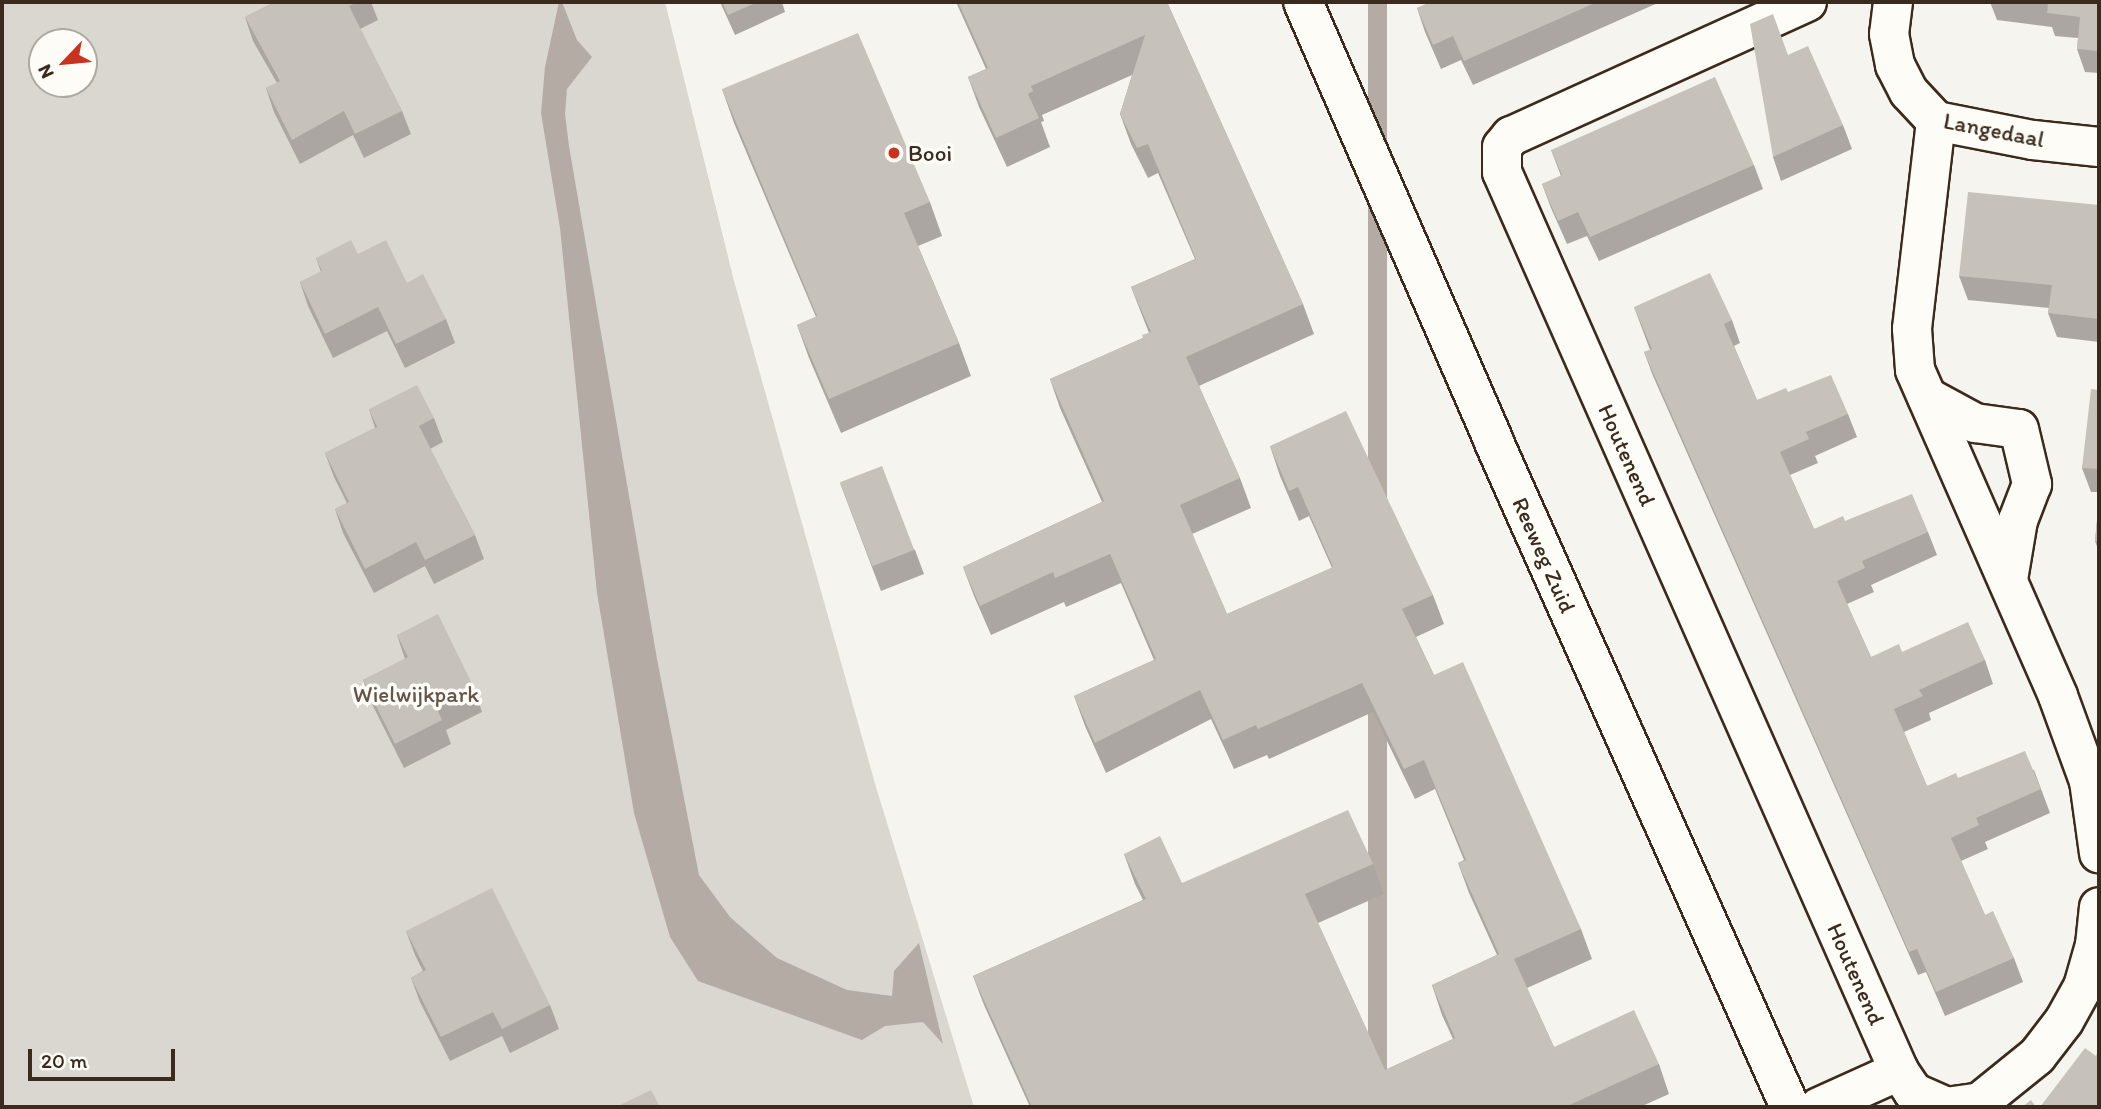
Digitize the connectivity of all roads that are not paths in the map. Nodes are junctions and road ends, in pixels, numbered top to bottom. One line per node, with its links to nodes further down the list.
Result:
1 (1303, 2): 12 (street, Reeweg Zuid)
2 (1807, 2): 10 (street, Houtenend)
3 (1893, 2): 4 (street, Langedaal)
4 (1936, 121): 5 (street, Langedaal); 6 (street)
5 (2099, 146)
6 (1927, 397): 7 (street); 7 (street)
7 (2008, 580): 8 (street)
8 (2099, 853)
9 (2099, 907): 10 (street, Houtenend)
10 (1899, 1072): 11 (street)
11 (1824, 1105)
12 (1790, 1107)

